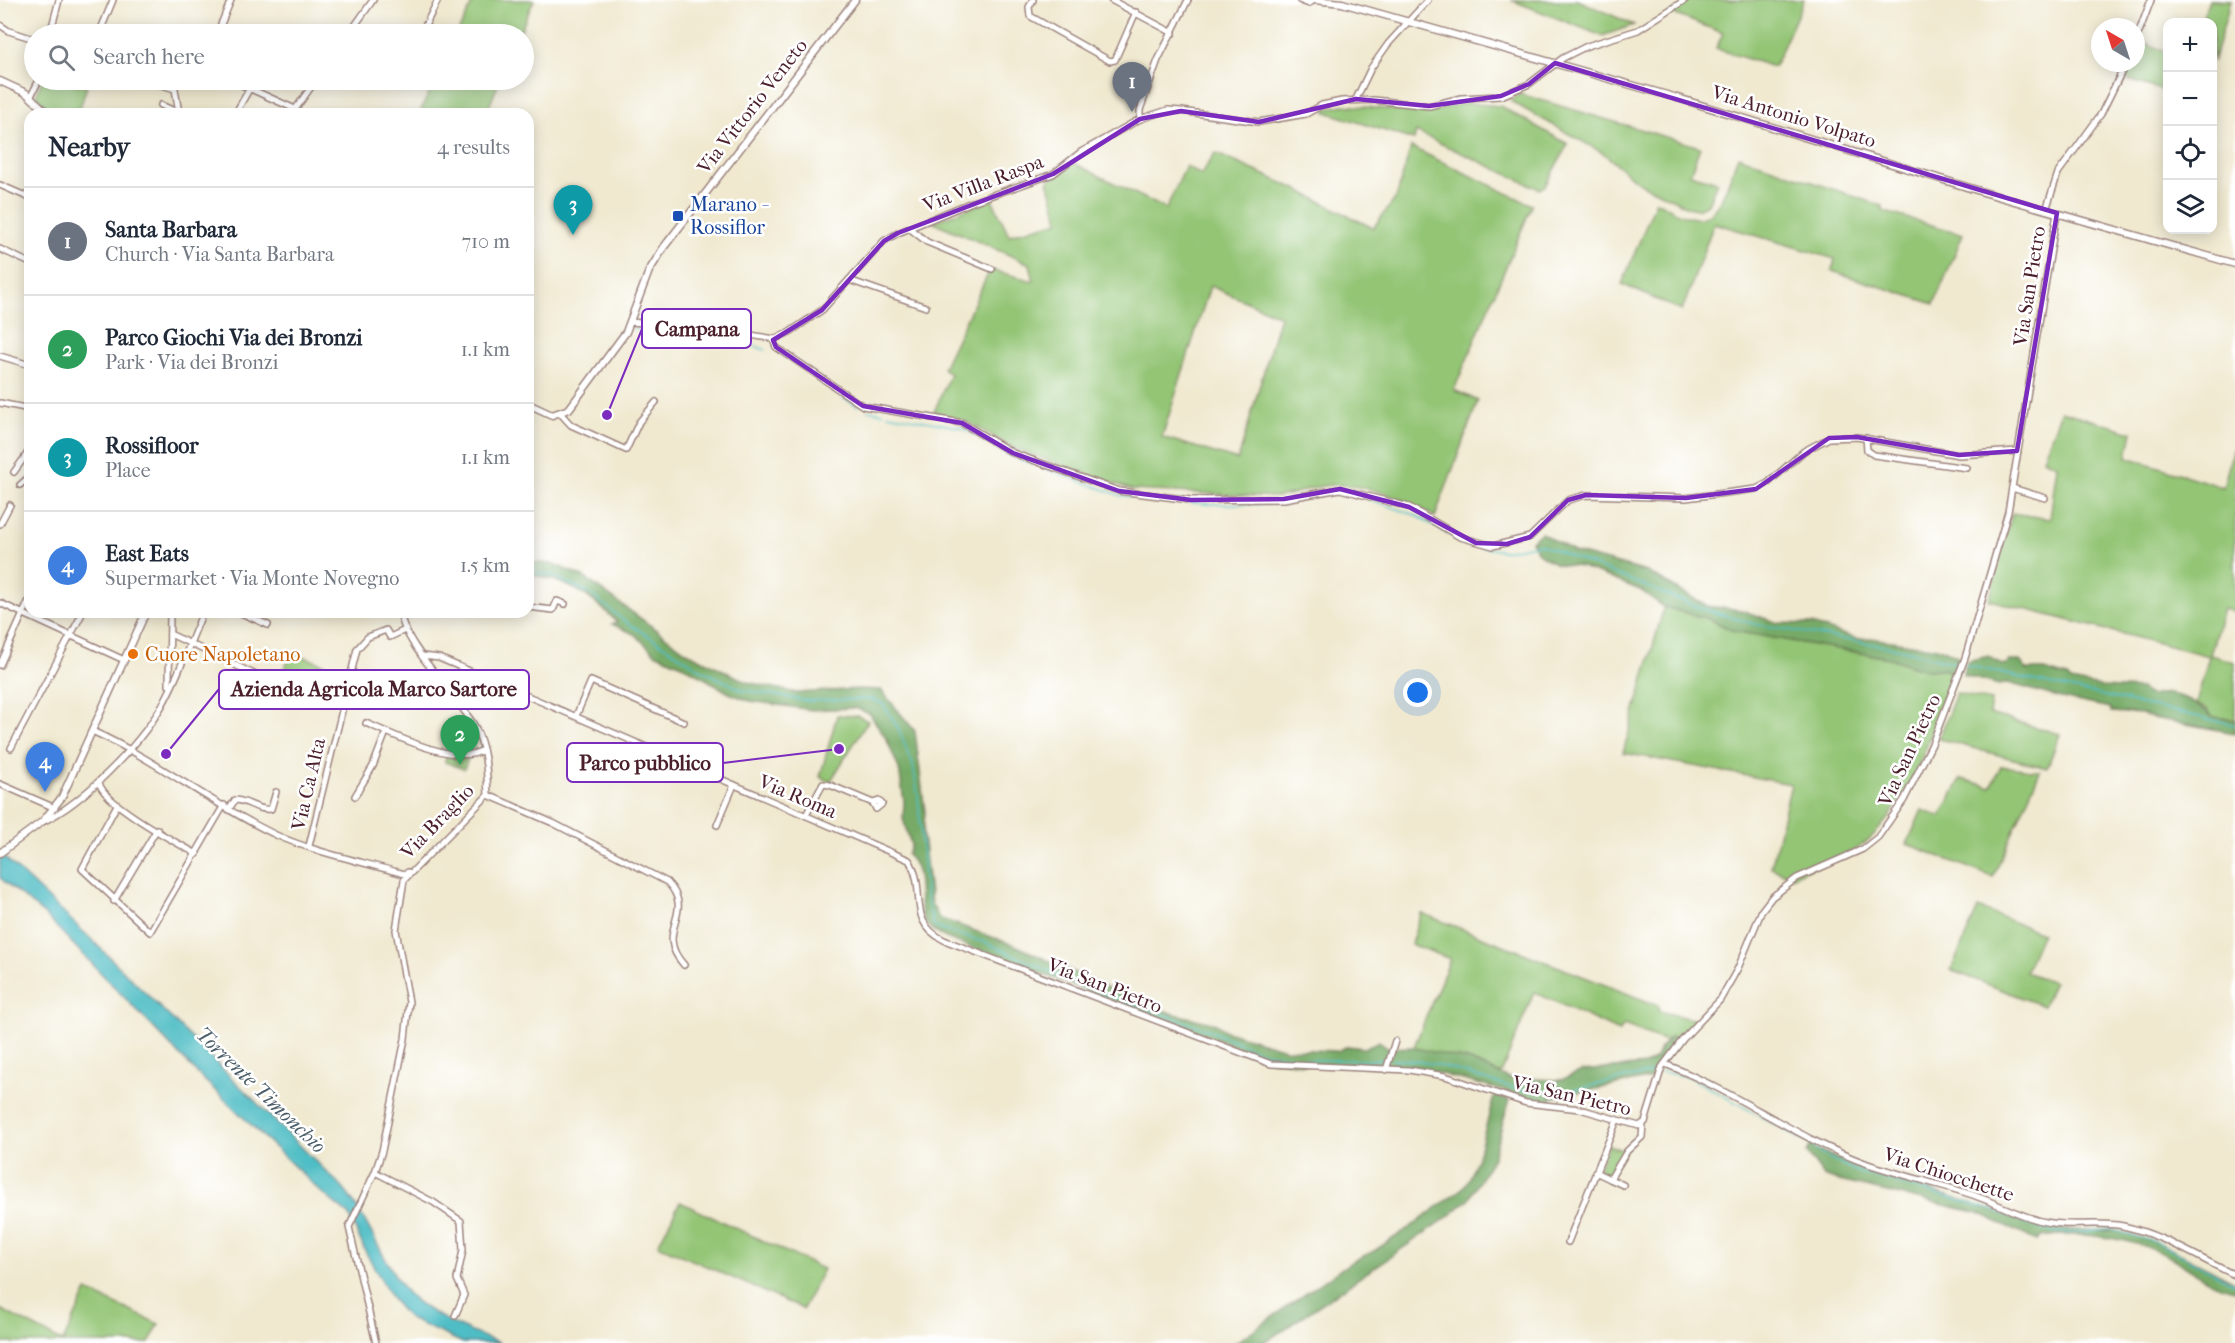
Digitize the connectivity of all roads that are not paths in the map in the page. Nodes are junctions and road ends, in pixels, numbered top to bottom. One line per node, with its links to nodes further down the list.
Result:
1 (59, 0): 19 (street)
2 (113, 0): 20 (street)
3 (231, 0): 21 (street)
4 (373, 0): 22 (street)
5 (438, 0): 23 (street)
6 (855, 0): 56 (street, Via Vittorio Veneto)
7 (1034, 0): 16 (street)
8 (1111, 0): 16 (street)
9 (1188, 0): 25 (street)
10 (1300, 0): 11 (street, Via Antonio Volpato)
11 (1314, 0): 15 (street, Via Antonio Volpato)
12 (1428, 0): 18 (street)
13 (1685, 0): 27 (street, Via Villa Raspa)
14 (2151, 0): 17 (street)
15 (1340, 2): 18 (street, Via Antonio Volpato)
16 (1136, 12): 25 (street)
17 (2144, 18)
18 (1409, 21): 27 (street, Via Antonio Volpato); 36 (street)
19 (53, 24)
20 (103, 24)
21 (221, 24)
22 (356, 24)
23 (427, 24)
24 (0, 25): 26 (street)
25 (1173, 33): 44 (street)
26 (24, 36)
27 (1556, 63): 36 (street, Via Villa Raspa); 47 (street, Via Antonio Volpato)
28 (2122, 72): 47 (street)
29 (0, 81): 35 (street)
30 (34, 90): 35 (street)
31 (175, 90): 40 (street)
32 (249, 90): 41 (street)
33 (254, 90): 42 (street)
34 (309, 90): 43 (street)
35 (31, 96): 38 (street)
36 (1356, 99): 44 (street, Via Villa Raspa)
37 (161, 105): 39 (street)
38 (43, 108)
39 (168, 108)
40 (180, 108)
41 (238, 108)
42 (287, 108)
43 (297, 108)
44 (1140, 119): 49 (street, Via Villa Raspa)
45 (0, 185): 46 (street)
46 (24, 195)
47 (2046, 210): 48 (street, Via Antonio Volpato)
48 (2057, 213): 52 (street, Via Antonio Volpato); 66 (street, Via San Pietro)
49 (909, 228): 53 (street); 54 (street, Via Villa Raspa)
50 (0, 249): 51 (street)
51 (24, 259)
52 (2235, 264)
53 (992, 269)
54 (849, 280): 55 (street); 57 (street, Via Villa Raspa)
55 (926, 308)
56 (630, 322): 57 (street); 64 (street, Via Vittorio Veneto)
57 (772, 340): 65 (street)
58 (0, 356): 59 (street)
59 (24, 363)
60 (656, 402): 64 (street)
61 (0, 403): 63 (street)
62 (534, 407): 64 (street)
63 (24, 408)
64 (561, 414)
65 (1866, 438): 66 (street); 68 (street)
66 (2017, 451): 72 (street, Via San Pietro)
67 (24, 459): 69 (street)
68 (1967, 468)
69 (14, 472)
70 (24, 481): 71 (street)
71 (20, 485)
72 (2012, 488): 73 (street); 128 (street, Via San Pietro)
73 (2043, 498)
74 (10, 504): 75 (street)
75 (0, 524)
76 (0, 603): 79 (street)
77 (565, 604): 78 (street)
78 (534, 608)
79 (23, 614): 92 (street)
80 (32, 618): 90 (street)
81 (80, 618): 90 (street)
82 (143, 618): 94 (street)
83 (170, 618): 89 (street)
84 (200, 618): 91 (street)
85 (252, 618): 87 (street)
86 (401, 618): 88 (street, Via Braglio)
87 (268, 625)
88 (405, 630): 93 (street, Via Braglio); 120 (street, Via Ca Alta)
89 (170, 634): 91 (street); 97 (street)
90 (71, 636): 94 (street); 104 (street)
91 (190, 643): 96 (street); 97 (street)
92 (3, 650): 95 (street)
93 (423, 656): 98 (street, Via Roma); 105 (street, Via Braglio)
94 (124, 660): 101 (street)
95 (0, 665)
96 (256, 675)
97 (169, 689): 103 (street)
98 (576, 716): 99 (street); 108 (street, Via Roma)
99 (684, 722)
100 (366, 723): 102 (street)
101 (92, 731): 103 (street); 115 (street)
102 (386, 732): 105 (street); 111 (street)
103 (129, 747): 106 (street); 114 (street)
104 (11, 748)
105 (483, 750): 110 (street, Via Braglio)
106 (99, 782): 113 (street); 117 (street)
107 (0, 784): 115 (street)
108 (734, 785): 116 (street, Via Roma); 118 (street)
109 (276, 792): 114 (street)
110 (488, 795): 123 (street, Via Braglio); 126 (street)
111 (355, 796)
112 (873, 803): 116 (street)
113 (117, 805): 119 (street); 124 (street)
114 (226, 807): 120 (street); 122 (street)
115 (55, 808): 117 (street)
116 (806, 815): 125 (street, Via Roma)
117 (43, 821): 121 (street)
118 (717, 825)
119 (157, 829): 122 (street); 124 (street)
120 (309, 846): 123 (street)
121 (1, 853)
122 (197, 854): 124 (street)
123 (409, 872): 132 (street, Via Braglio)
124 (114, 901)
125 (944, 940): 129 (street, Via San Pietro)
126 (684, 966)
127 (1395, 1041): 129 (street)
128 (1663, 1066): 131 (street, Via San Pietro); 137 (street, Via Chiocchette)
129 (1387, 1067): 130 (street, Via San Pietro)
130 (1617, 1119): 131 (street, Via San Pietro); 133 (street)
131 (1642, 1124): 134 (street)
132 (375, 1172): 138 (street); 139 (street, Via Braglio)
133 (1595, 1172): 134 (street); 136 (street)
134 (1610, 1179): 135 (street)
135 (1623, 1185)
136 (1568, 1242)
137 (2235, 1275)
138 (455, 1316)
139 (376, 1343)

